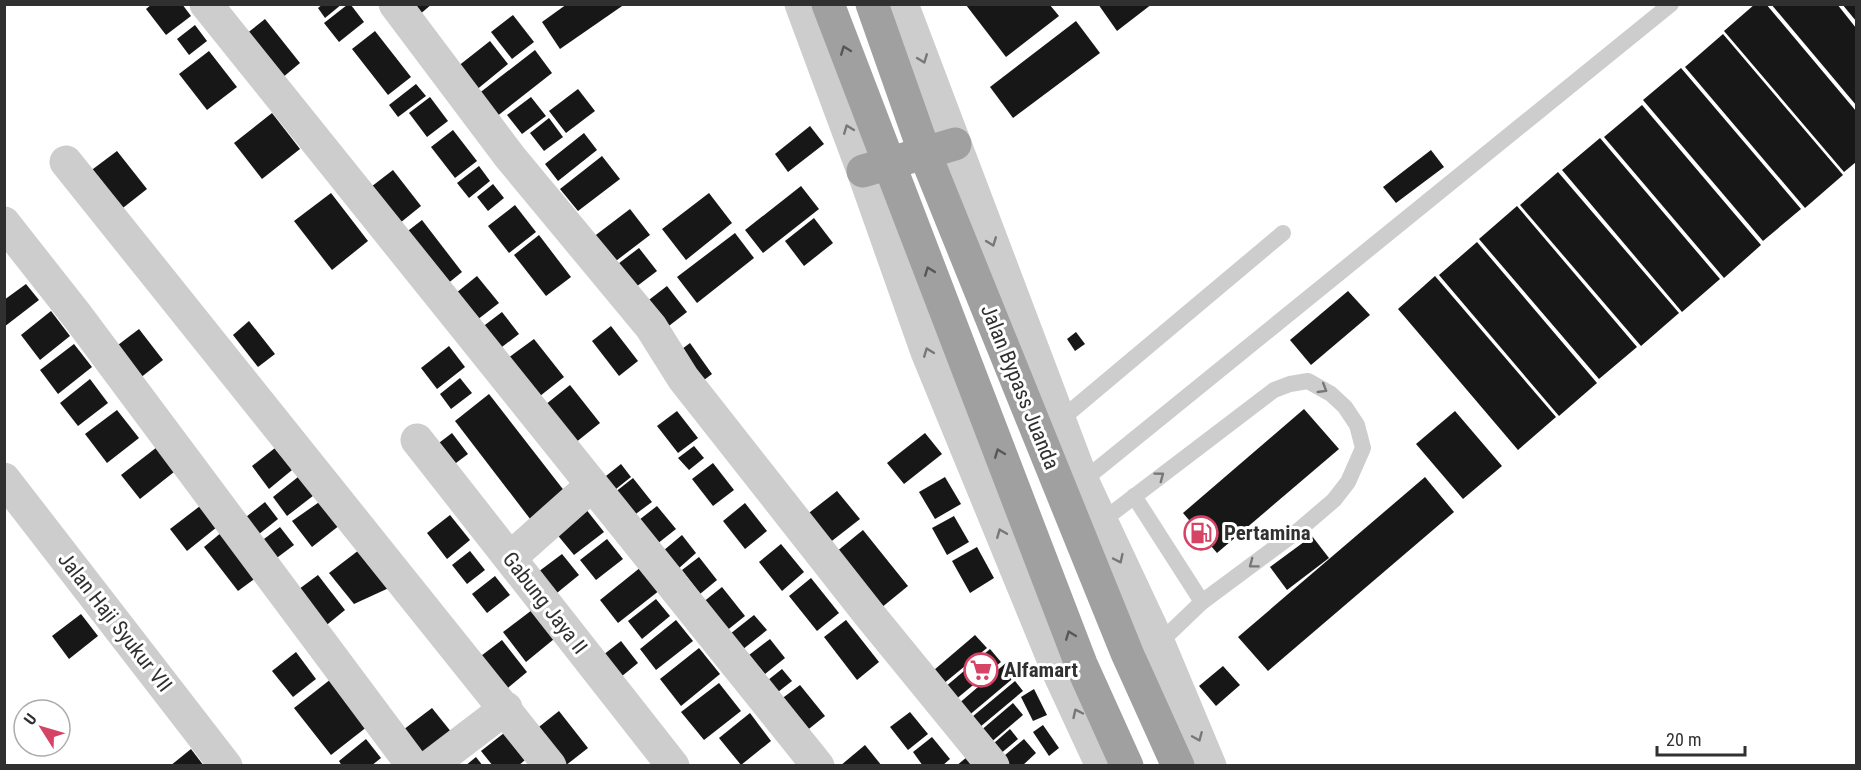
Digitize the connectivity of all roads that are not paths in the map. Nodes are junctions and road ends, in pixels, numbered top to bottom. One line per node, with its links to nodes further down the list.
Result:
1 (206, 4): 16 (street)
2 (395, 4): 31 (street)
3 (801, 4): 10 (street, one-way to 3)
4 (828, 4): 10 (highway, Jalan Bypass Juanda, one-way to 4)
5 (872, 4): 8 (highway, Jalan Bypass Juanda)
6 (902, 4): 8 (street, one-way to 8)
7 (1671, 4): 17 (lane)
8 (940, 149): 10 (highway); 13 (street, one-way to 13); 17 (highway, Jalan Bypass Juanda)
9 (66, 162): 24 (street)
10 (875, 168): 32 (street, one-way to 10); 33 (highway, Jalan Bypass Juanda, one-way to 10)
11 (4, 224): 26 (street)
12 (1283, 233): 13 (lane)
13 (1059, 420): 17 (street)
14 (417, 440): 20 (street, Gabung Jaya II)
15 (4, 479): 25 (street, Jalan Haji Syukur VII)
16 (592, 485): 20 (street); 30 (street)
17 (1073, 488): 19 (highway, Jalan Bypass Juanda)
18 (1134, 496): 19 (lane); 21 (lane); 21 (lane, one-way to 21)
19 (1090, 529): 22 (street, one-way to 22); 23 (highway, Jalan Bypass Juanda)
20 (510, 558): 29 (street, Gabung Jaya II)
21 (1202, 602): 22 (lane)
22 (1159, 644): 23 (lane); 35 (street, one-way to 35)
23 (1132, 664): 34 (highway, Jalan Bypass Juanda)
24 (506, 708): 27 (street); 28 (street)
25 (226, 765)
26 (413, 765)
27 (430, 765)
28 (550, 765)
29 (673, 765)
30 (818, 765)
31 (993, 765)
32 (1102, 765)
33 (1127, 765)
34 (1178, 765)
35 (1210, 765)

